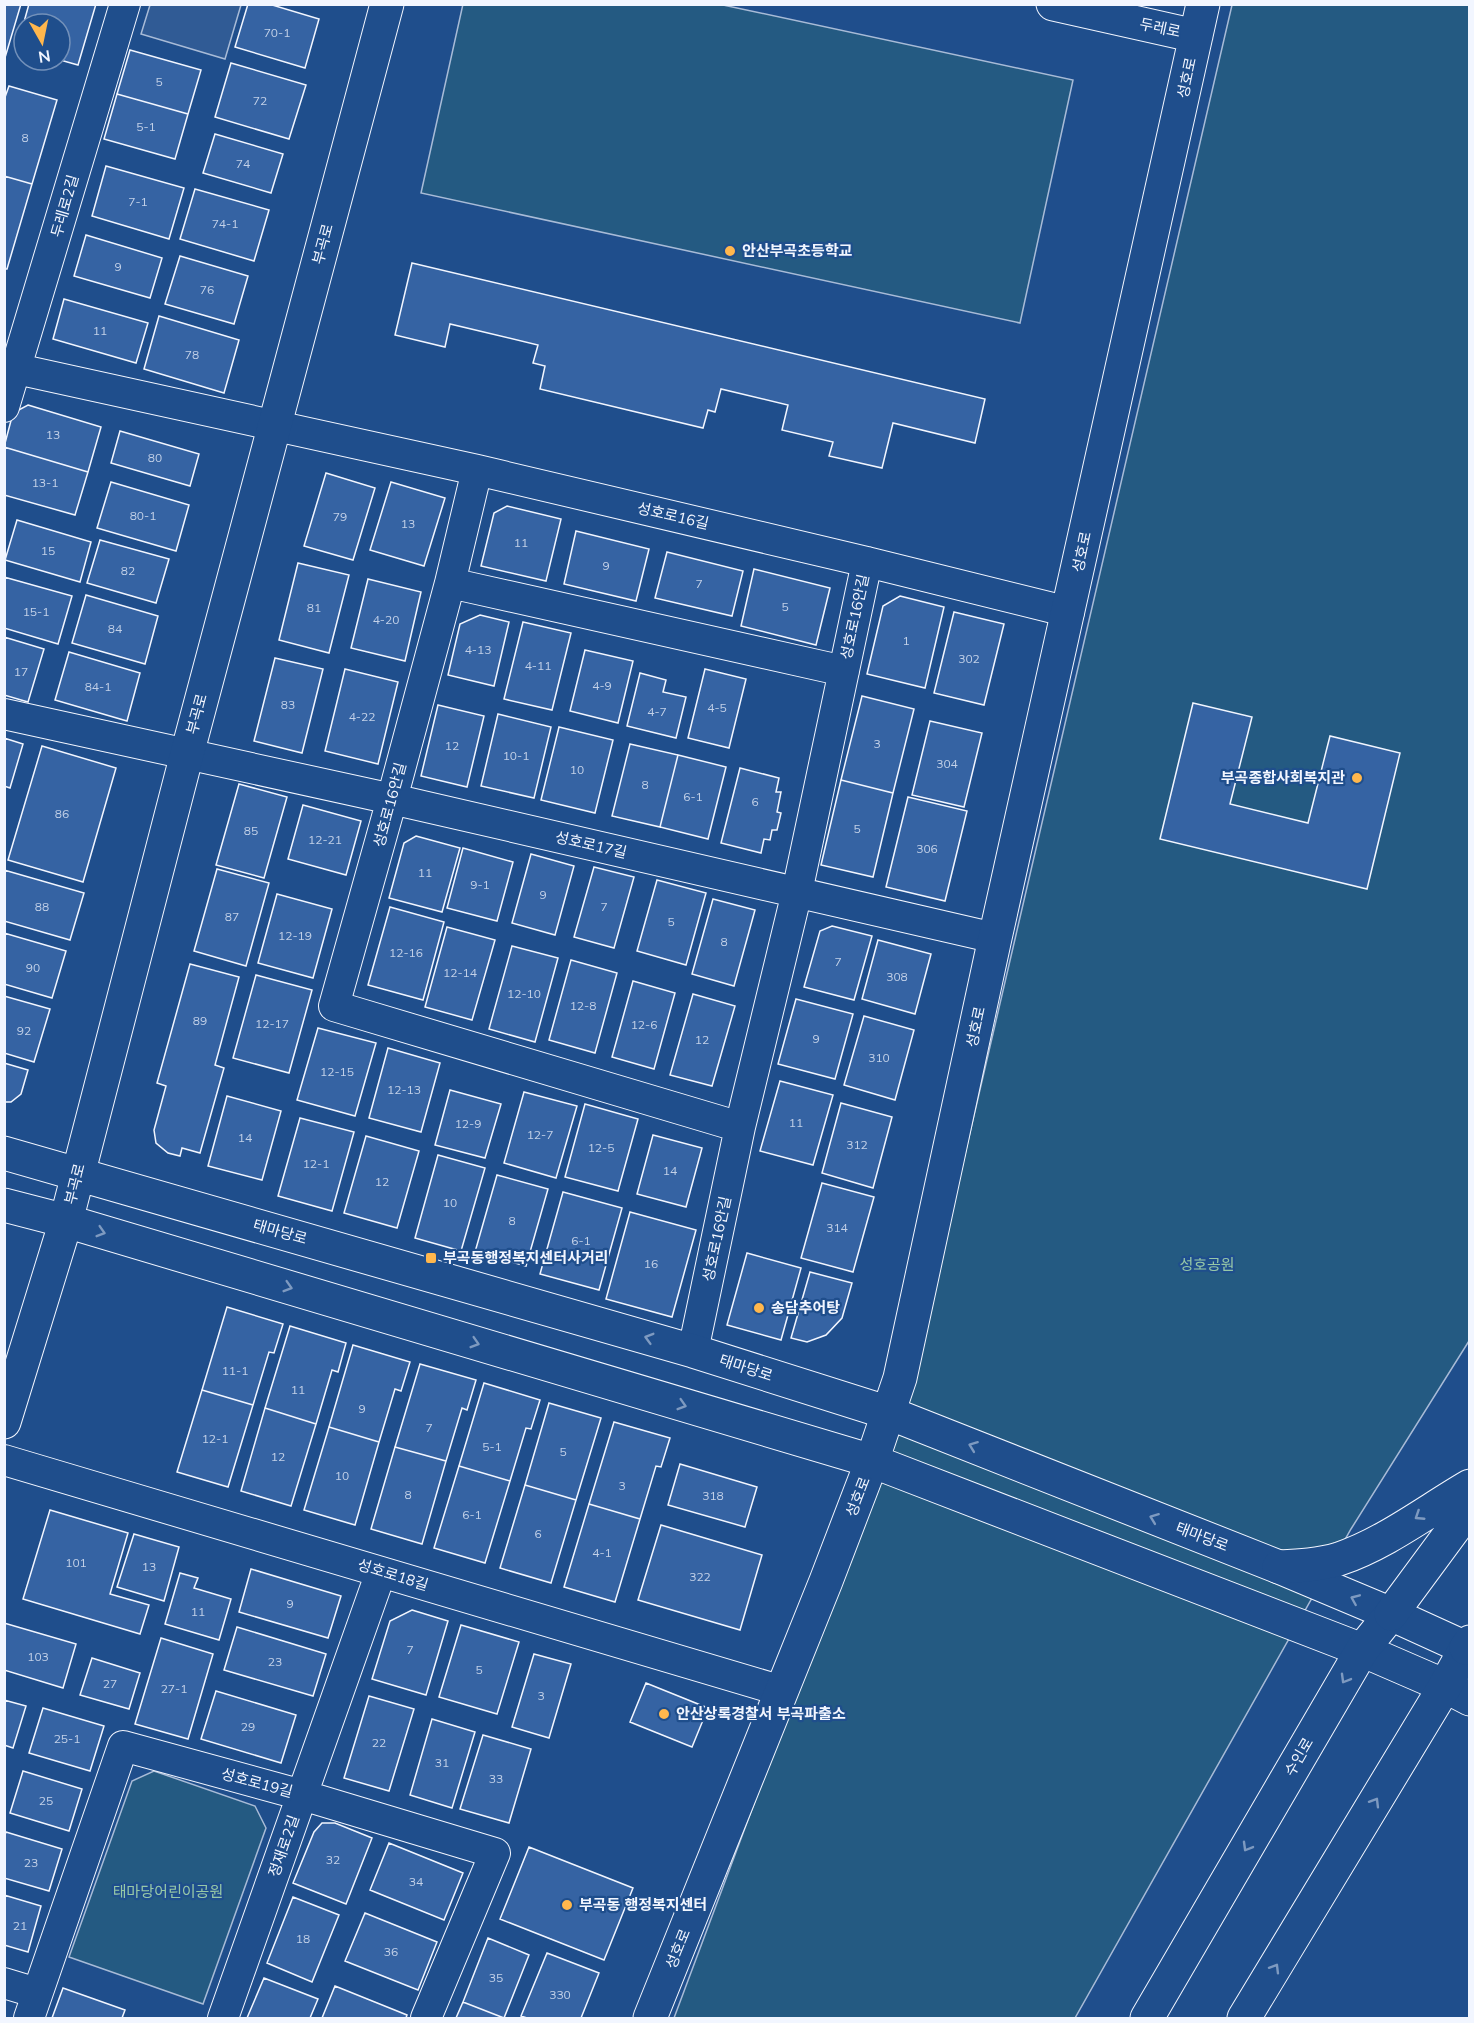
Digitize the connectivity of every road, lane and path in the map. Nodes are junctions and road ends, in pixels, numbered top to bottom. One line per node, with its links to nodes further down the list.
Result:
1 (124, 4): 6 (street, 두레로2길)
2 (387, 4): 8 (main road, 부곡로)
3 (1053, 4): 5 (main road, 두레로)
4 (1203, 4): 5 (main road, 성호로)
5 (1196, 36): 12 (main road, 성호로)
6 (17, 369): 7 (street, 두레로2길); 8 (street, 성호로16길)
7 (4, 407)
8 (275, 426): 9 (street, 성호로16길); 15 (main road, 부곡로)
9 (477, 470): 10 (street, 성호로16길); 11 (street)
10 (867, 562): 12 (street, 성호로16길); 13 (street, 성호로16안길)
11 (450, 583): 13 (street, 성호로16안길); 16 (street, 성호로16안길)
12 (1069, 612): 18 (main road, 성호로)
13 (844, 671): 17 (street, 성호로16안길)
14 (4, 714): 15 (street, 성호로17길)
15 (187, 754): 16 (street, 성호로17길); 21 (main road, 부곡로)
16 (393, 799): 17 (street, 성호로17길); 19 (street, 성호로16안길)
17 (797, 892): 18 (street, 성호로17길); 19 (street, 성호로16안길)
18 (995, 938): 25 (main road, 성호로)
19 (740, 1127): 24 (street, 성호로16안길)
20 (4, 1153): 21 (main road, 태마당로)
21 (77, 1174): 23 (main road, 부곡로); 24 (main road, 태마당로, one-way to 21)
22 (4, 1205): 23 (main road)
23 (66, 1221): 26 (main road, 부곡로); 28 (main road, one-way to 28)
24 (693, 1351): 25 (main road, 태마당로)
25 (889, 1413): 28 (main road, 성호로); 31 (main road, 태마당로, one-way to 25)
26 (4, 1422)
27 (4, 1460): 32 (street, 성호로18길)
28 (872, 1461): 35 (main road); 36 (main road, 성호로)
29 (1470, 1486): 31 (main road, one-way to 31)
30 (1470, 1507): 33 (main road, 수인로)
31 (1279, 1567): 33 (main road, 태마당로, one-way to 31)
32 (381, 1572): 36 (street, 성호로18길); 38 (street, 정재로2길)
33 (1390, 1614): 34 (main road, 태마당로); 35 (main road, 수인로)
34 (1468, 1647): 37 (main road)
35 (1362, 1650): 37 (main road); 44 (main road, 수인로, one-way to 44)
36 (782, 1691): 43 (main road, 성호로)
37 (1457, 1693): 45 (main road, one-way to 37)
38 (302, 1795): 40 (street, 성호로19길); 41 (street, 정재로2길); 42 (street, 성호로19길)
39 (4, 1983): 40 (street)
40 (33, 2006)
41 (223, 2019)
42 (426, 2019)
43 (650, 2019)
44 (1147, 2019)
45 (1244, 2019)

